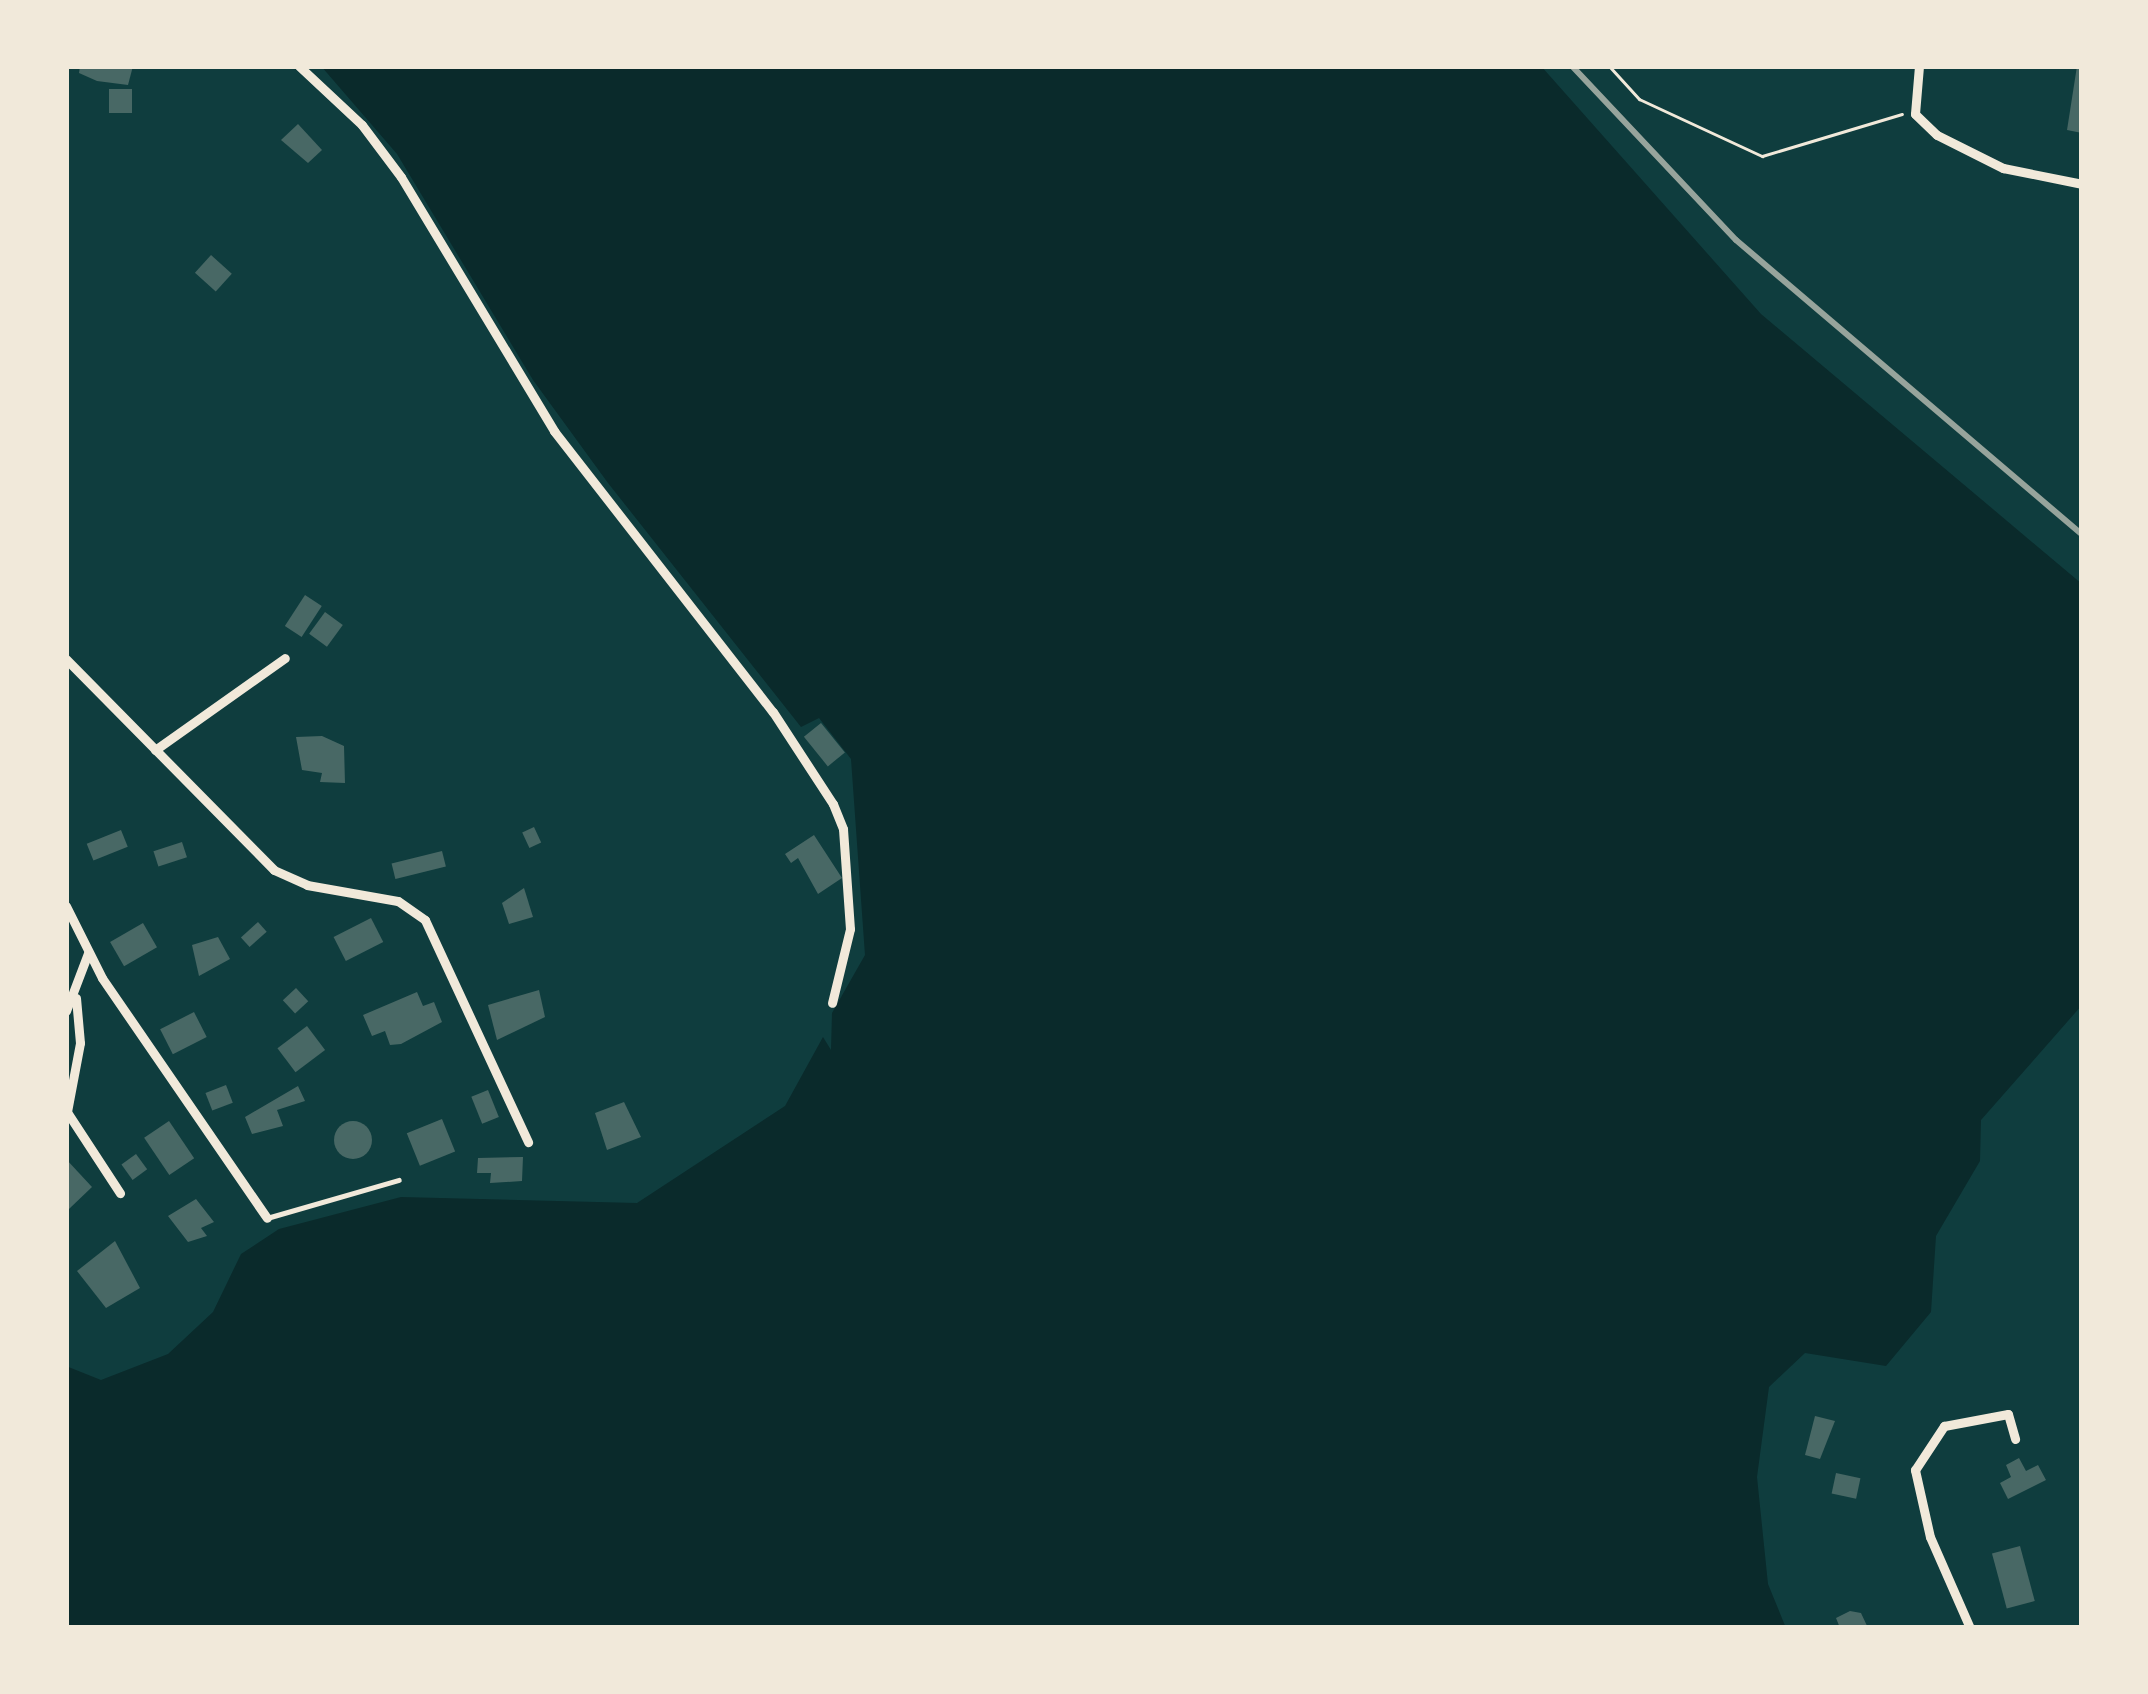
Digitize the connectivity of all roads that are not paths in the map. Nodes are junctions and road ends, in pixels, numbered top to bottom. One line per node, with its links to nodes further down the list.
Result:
1 (299, 66): 10 (street)
2 (1919, 66): 3 (street)
3 (2082, 184)
4 (285, 658): 6 (street)
5 (66, 659): 6 (street)
6 (155, 750): 12 (street)
7 (66, 906): 8 (street)
8 (88, 953): 9 (street); 15 (street)
9 (76, 998): 11 (street); 14 (street)
10 (832, 1003)
11 (66, 1011)
12 (528, 1142)
13 (399, 1180): 15 (lane)
14 (120, 1192)
15 (267, 1217)
16 (2014, 1439): 17 (street)
17 (1970, 1628)

